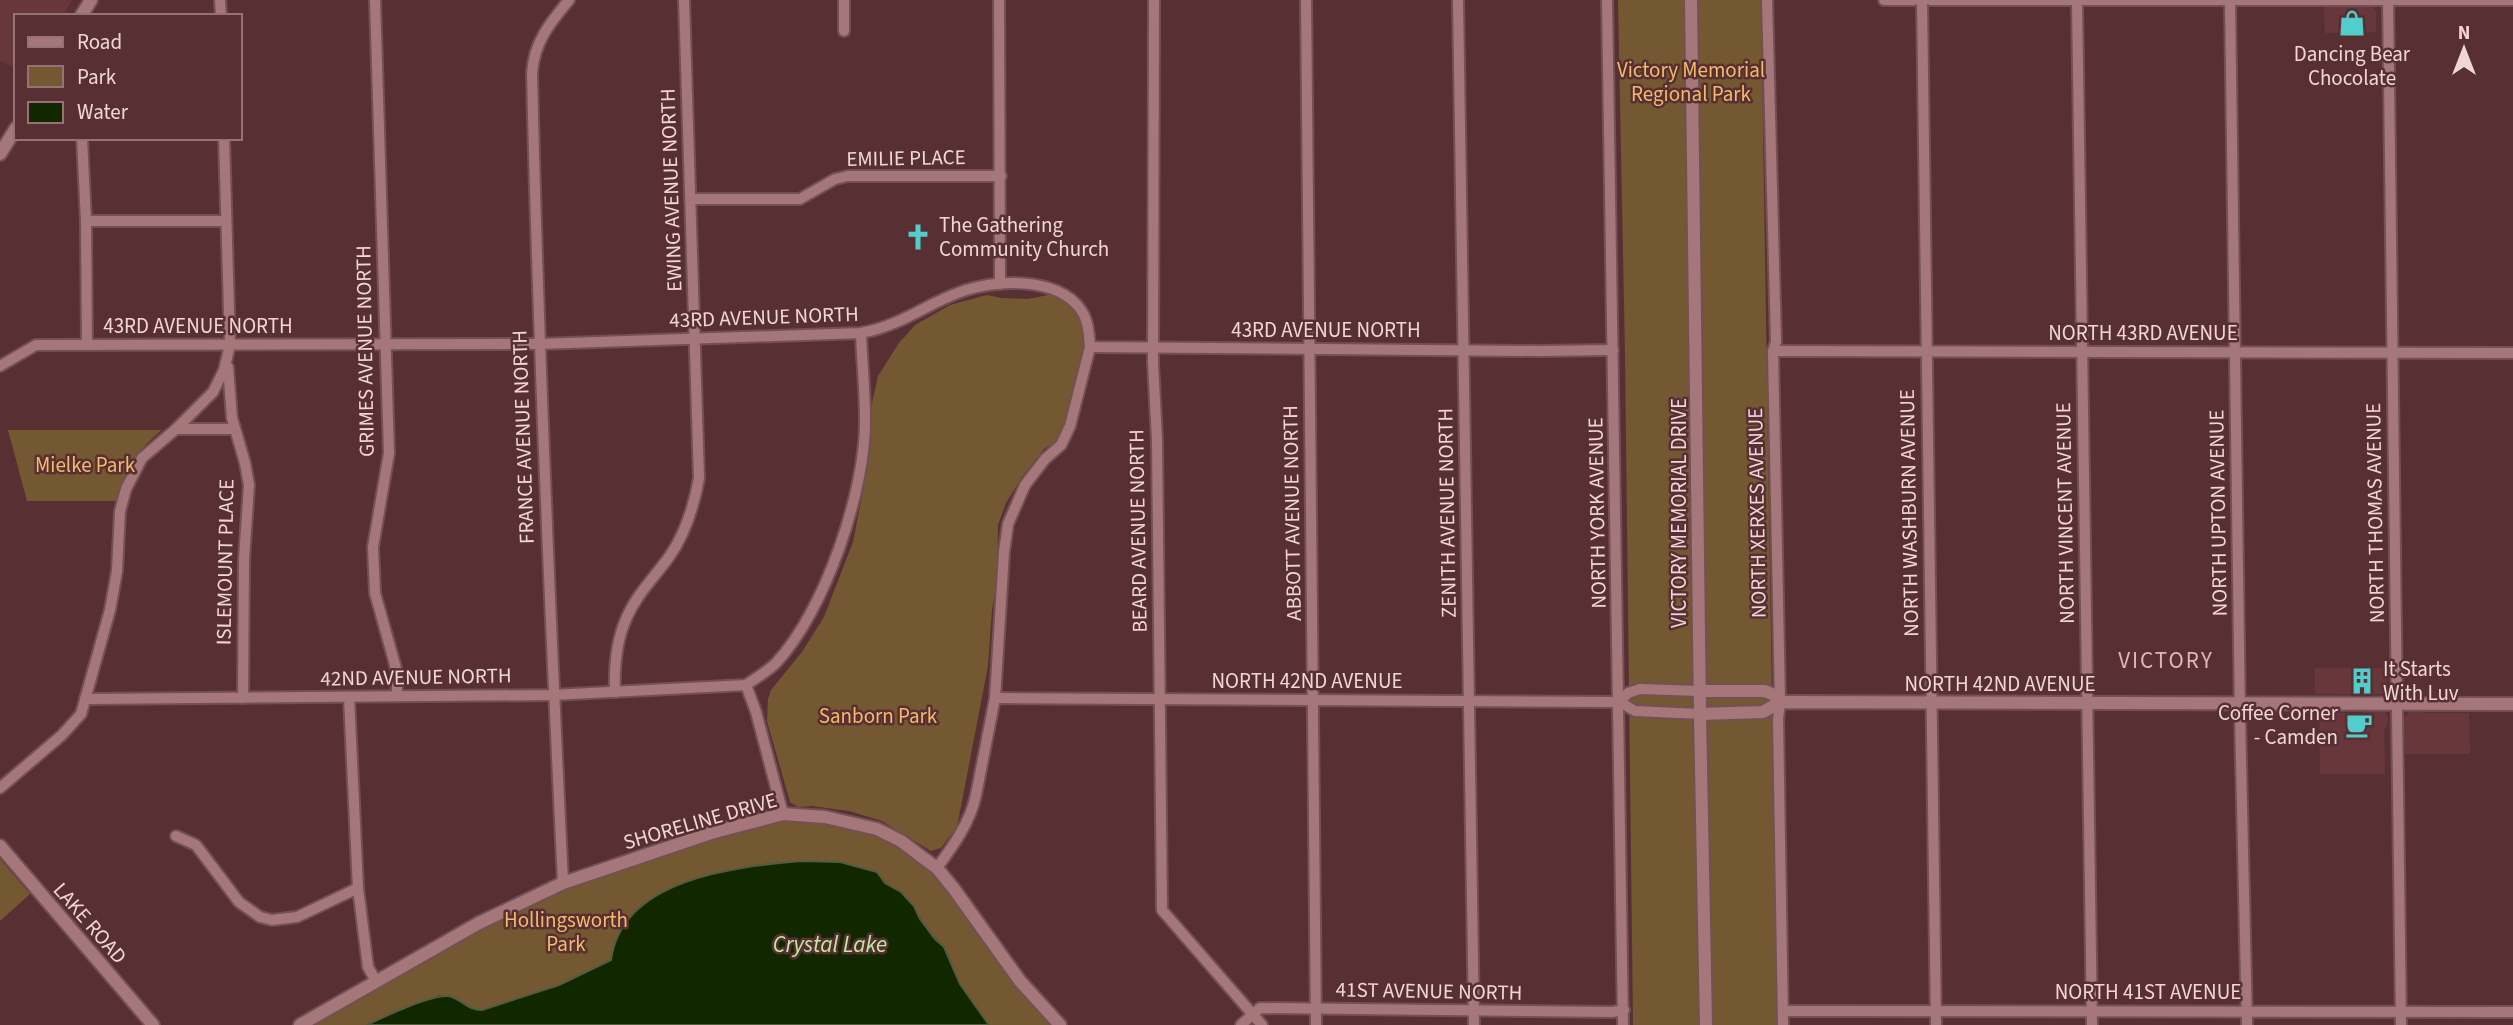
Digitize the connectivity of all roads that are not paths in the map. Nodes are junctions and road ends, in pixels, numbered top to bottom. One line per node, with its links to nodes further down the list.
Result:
1 (375, 0): 37 (street, GRIMES AVENUE NORTH)
2 (569, 0): 34 (street, FRANCE AVENUE NORTH)
3 (684, 0): 28 (street, EWING AVENUE NORTH)
4 (844, 0): 22 (street)
5 (999, 0): 27 (street)
6 (1154, 0): 39 (street, BEARD AVENUE NORTH)
7 (1306, 0): 40 (street, ABBOTT AVENUE NORTH)
8 (1458, 0): 41 (street, ZENITH AVENUE NORTH)
9 (1607, 0): 42 (street, NORTH YORK AVENUE)
10 (1691, 0): 53 (street, VICTORY MEMORIAL DRIVE)
11 (1767, 0): 43 (street, NORTH XERXES AVENUE)
12 (1884, 0): 13 (street)
13 (1914, 0)
14 (1922, 0): 44 (street, NORTH WASHBURN AVENUE)
15 (1930, 0): 16 (street)
16 (2077, 0): 17 (street); 45 (street, NORTH VINCENT AVENUE)
17 (2176, 0): 18 (street)
18 (2230, 0): 19 (street); 46 (street, NORTH UPTON AVENUE)
19 (2388, 0): 20 (street); 47 (street, NORTH THOMAS AVENUE)
20 (2479, 0): 21 (street)
21 (2513, 0)
22 (844, 31)
23 (14, 131): 26 (street)
24 (82, 140): 29 (street)
25 (224, 140): 30 (street)
26 (0, 154)
27 (1001, 176): 28 (street, EMILIE PLACE); 31 (street)
28 (691, 199): 33 (street, EWING AVENUE NORTH)
29 (86, 220): 30 (street); 35 (street)
30 (226, 221): 36 (street)
31 (1000, 284): 32 (street, 43RD AVENUE NORTH); 38 (street, 43RD AVENUE NORTH)
32 (862, 334): 33 (street, 43RD AVENUE NORTH); 52 (street)
33 (694, 340): 34 (street, 43RD AVENUE NORTH); 54 (street, EWING AVENUE NORTH)
34 (539, 344): 37 (street, 43RD AVENUE NORTH); 55 (street, FRANCE AVENUE NORTH)
35 (87, 345): 36 (street, 43RD AVENUE NORTH); 49 (street, 43RD AVENUE NORTH)
36 (230, 345): 37 (street, 43RD AVENUE NORTH); 50 (street); 51 (street, ISLEMOUNT PLACE)
37 (387, 346): 56 (street, GRIMES AVENUE NORTH)
38 (1090, 347): 39 (street, 43RD AVENUE NORTH); 59 (street)
39 (1153, 348): 40 (street, 43RD AVENUE NORTH); 61 (street, BEARD AVENUE NORTH)
40 (1309, 348): 41 (street, 43RD AVENUE NORTH); 62 (street, ABBOTT AVENUE NORTH)
41 (1464, 349): 42 (street, 43RD AVENUE NORTH); 63 (street, ZENITH AVENUE NORTH)
42 (1613, 349): 64 (street, NORTH YORK AVENUE)
43 (1773, 351): 44 (street, NORTH 43RD AVENUE); 65 (street, NORTH XERXES AVENUE)
44 (1926, 351): 45 (street, NORTH 43RD AVENUE); 66 (street, NORTH WASHBURN AVENUE)
45 (2082, 352): 46 (street, NORTH 43RD AVENUE); 67 (street, NORTH VINCENT AVENUE)
46 (2235, 352): 47 (street, NORTH 43RD AVENUE); 68 (street, NORTH UPTON AVENUE)
47 (2393, 353): 48 (street, NORTH 43RD AVENUE); 69 (street, NORTH THOMAS AVENUE)
48 (2513, 353)
49 (0, 366)
50 (176, 429): 51 (street); 60 (street)
51 (235, 429): 58 (street, ISLEMOUNT PLACE)
52 (746, 685): 54 (street, 42ND AVENUE NORTH); 73 (street)
53 (1699, 691): 64 (street, NORTH 42ND AVENUE); 65 (street, NORTH 42ND AVENUE); 71 (street, VICTORY MEMORIAL DRIVE)
54 (615, 692): 55 (street, 42ND AVENUE NORTH)
55 (552, 695): 56 (street, 42ND AVENUE NORTH); 77 (street, FRANCE AVENUE NORTH)
56 (397, 696): 57 (street, 42ND AVENUE NORTH)
57 (349, 697): 58 (street, 42ND AVENUE NORTH); 78 (street)
58 (243, 698): 60 (street, 42ND AVENUE NORTH)
59 (995, 698): 61 (street, NORTH 42ND AVENUE); 76 (street)
60 (85, 699): 72 (street)
61 (1160, 699): 62 (street, NORTH 42ND AVENUE); 89 (street, BEARD AVENUE NORTH)
62 (1314, 700): 63 (street, NORTH 42ND AVENUE); 80 (street, ABBOTT AVENUE NORTH)
63 (1469, 701): 64 (street, NORTH 42ND AVENUE); 81 (street, ZENITH AVENUE NORTH)
64 (1620, 702): 71 (street, NORTH 42ND AVENUE); 82 (street, NORTH YORK AVENUE)
65 (1780, 702): 66 (street, NORTH 42ND AVENUE); 71 (street, NORTH 42ND AVENUE); 83 (street, NORTH XERXES AVENUE)
66 (1931, 703): 67 (street, NORTH 42ND AVENUE); 84 (street, NORTH WASHBURN AVENUE)
67 (2087, 703): 68 (street, NORTH 42ND AVENUE); 85 (street, NORTH VINCENT AVENUE)
68 (2240, 704): 69 (street, NORTH 42ND AVENUE); 86 (street, NORTH UPTON AVENUE)
69 (2396, 704): 70 (street, NORTH 42ND AVENUE); 87 (street, NORTH THOMAS AVENUE)
70 (2513, 705)
71 (1700, 714): 98 (street, VICTORY MEMORIAL DRIVE)
72 (0, 788)
73 (783, 814): 76 (street, SHORELINE DRIVE); 77 (street, SHORELINE DRIVE)
74 (176, 836): 78 (street)
75 (0, 846): 90 (street, LAKE ROAD)
76 (937, 869): 92 (street, SHORELINE DRIVE)
77 (563, 883): 79 (street, SHORELINE DRIVE)
78 (358, 888): 79 (street)
79 (376, 981): 91 (street, SHORELINE DRIVE)
80 (1316, 1009): 81 (street, 41ST AVENUE NORTH); 89 (street, 41ST AVENUE NORTH); 95 (street, ABBOTT AVENUE NORTH)
81 (1474, 1009): 82 (street, 41ST AVENUE NORTH); 96 (street, ZENITH AVENUE NORTH)
82 (1624, 1010): 97 (street, NORTH YORK AVENUE)
83 (1783, 1011): 84 (street, NORTH 41ST AVENUE); 99 (street, NORTH XERXES AVENUE)
84 (1936, 1011): 85 (street, NORTH 41ST AVENUE); 100 (street, NORTH WASHBURN AVENUE)
85 (2092, 1011): 86 (street, NORTH 41ST AVENUE); 101 (street, NORTH VINCENT AVENUE)
86 (2247, 1012): 87 (street, NORTH 41ST AVENUE); 102 (street, NORTH UPTON AVENUE)
87 (2400, 1012): 88 (street, NORTH 41ST AVENUE); 103 (street, NORTH THOMAS AVENUE)
88 (2513, 1012)
89 (1253, 1014): 93 (street); 94 (street, BEARD AVENUE NORTH)
90 (153, 1025)
91 (300, 1025)
92 (1060, 1025)
93 (1241, 1025)
94 (1262, 1025)
95 (1316, 1025)
96 (1474, 1025)
97 (1623, 1025)
98 (1706, 1025)
99 (1783, 1025)
100 (1936, 1025)
101 (2092, 1025)
102 (2247, 1025)
103 (2401, 1025)

